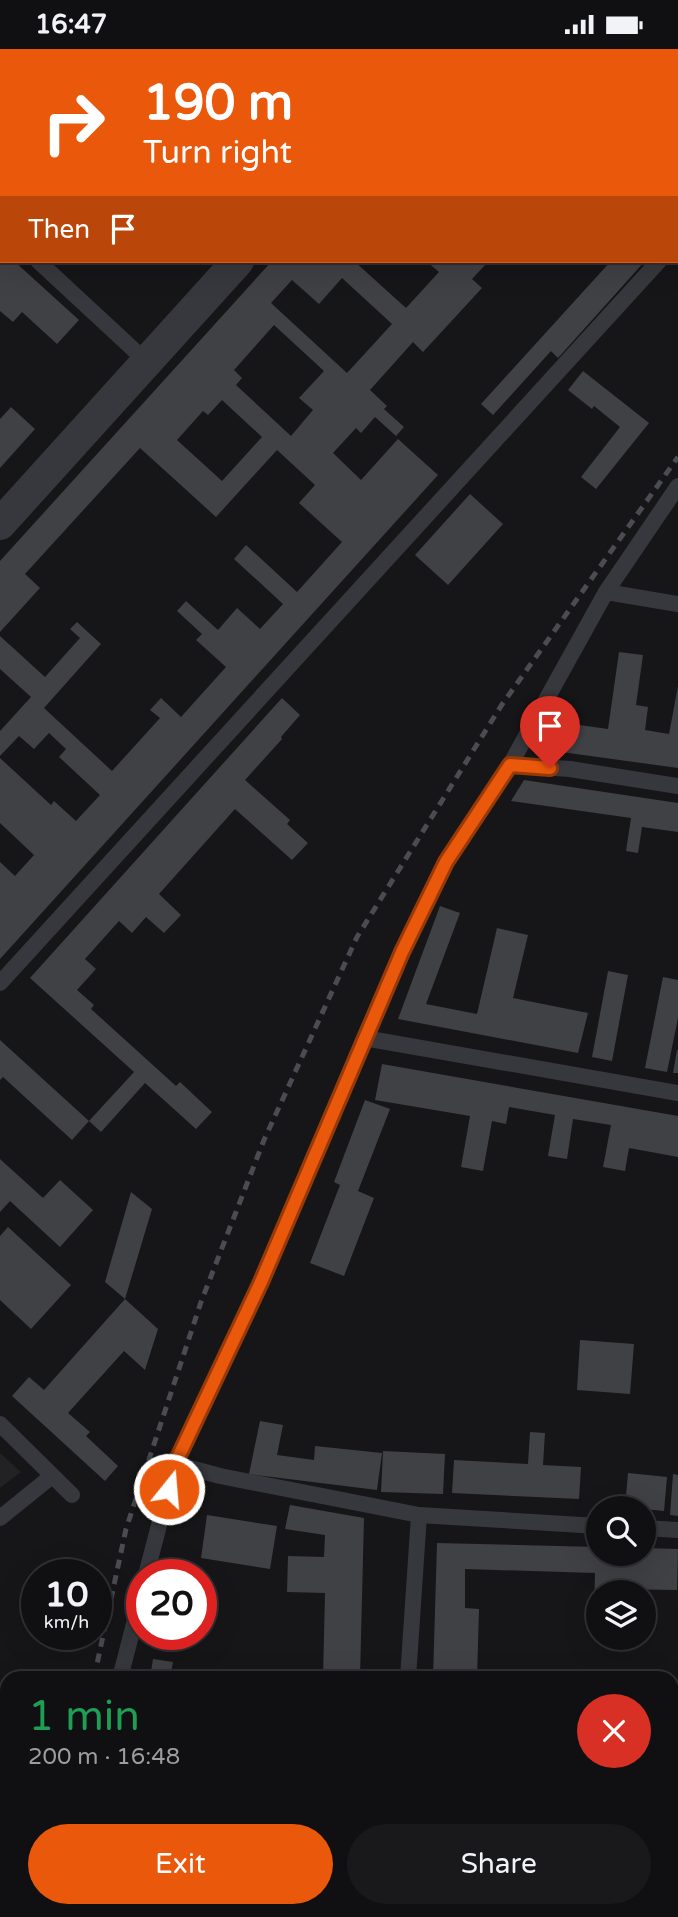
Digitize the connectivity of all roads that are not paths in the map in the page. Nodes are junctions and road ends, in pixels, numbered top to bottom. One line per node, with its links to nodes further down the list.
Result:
1 (40, 263): 4 (lane)
2 (236, 263): 4 (street)
3 (657, 263): 11 (lane)
4 (147, 362): 6 (street)
5 (678, 486): 7 (lane)
6 (0, 524)
7 (606, 592): 8 (lane); 9 (lane)
8 (678, 604)
9 (510, 765): 10 (lane); 12 (lane)
10 (678, 786)
11 (0, 983)
12 (364, 1038): 13 (lane); 15 (lane)
13 (678, 1093)
14 (0, 1424): 16 (lane)
15 (175, 1464): 18 (lane); 23 (lane)
16 (52, 1476): 17 (lane); 19 (lane)
17 (72, 1495)
18 (419, 1515): 20 (lane); 26 (lane)
19 (0, 1518)
20 (586, 1525)
21 (656, 1529): 22 (lane)
22 (678, 1530)
23 (150, 1559)
24 (127, 1650): 25 (lane)
25 (122, 1671)
26 (408, 1671)

